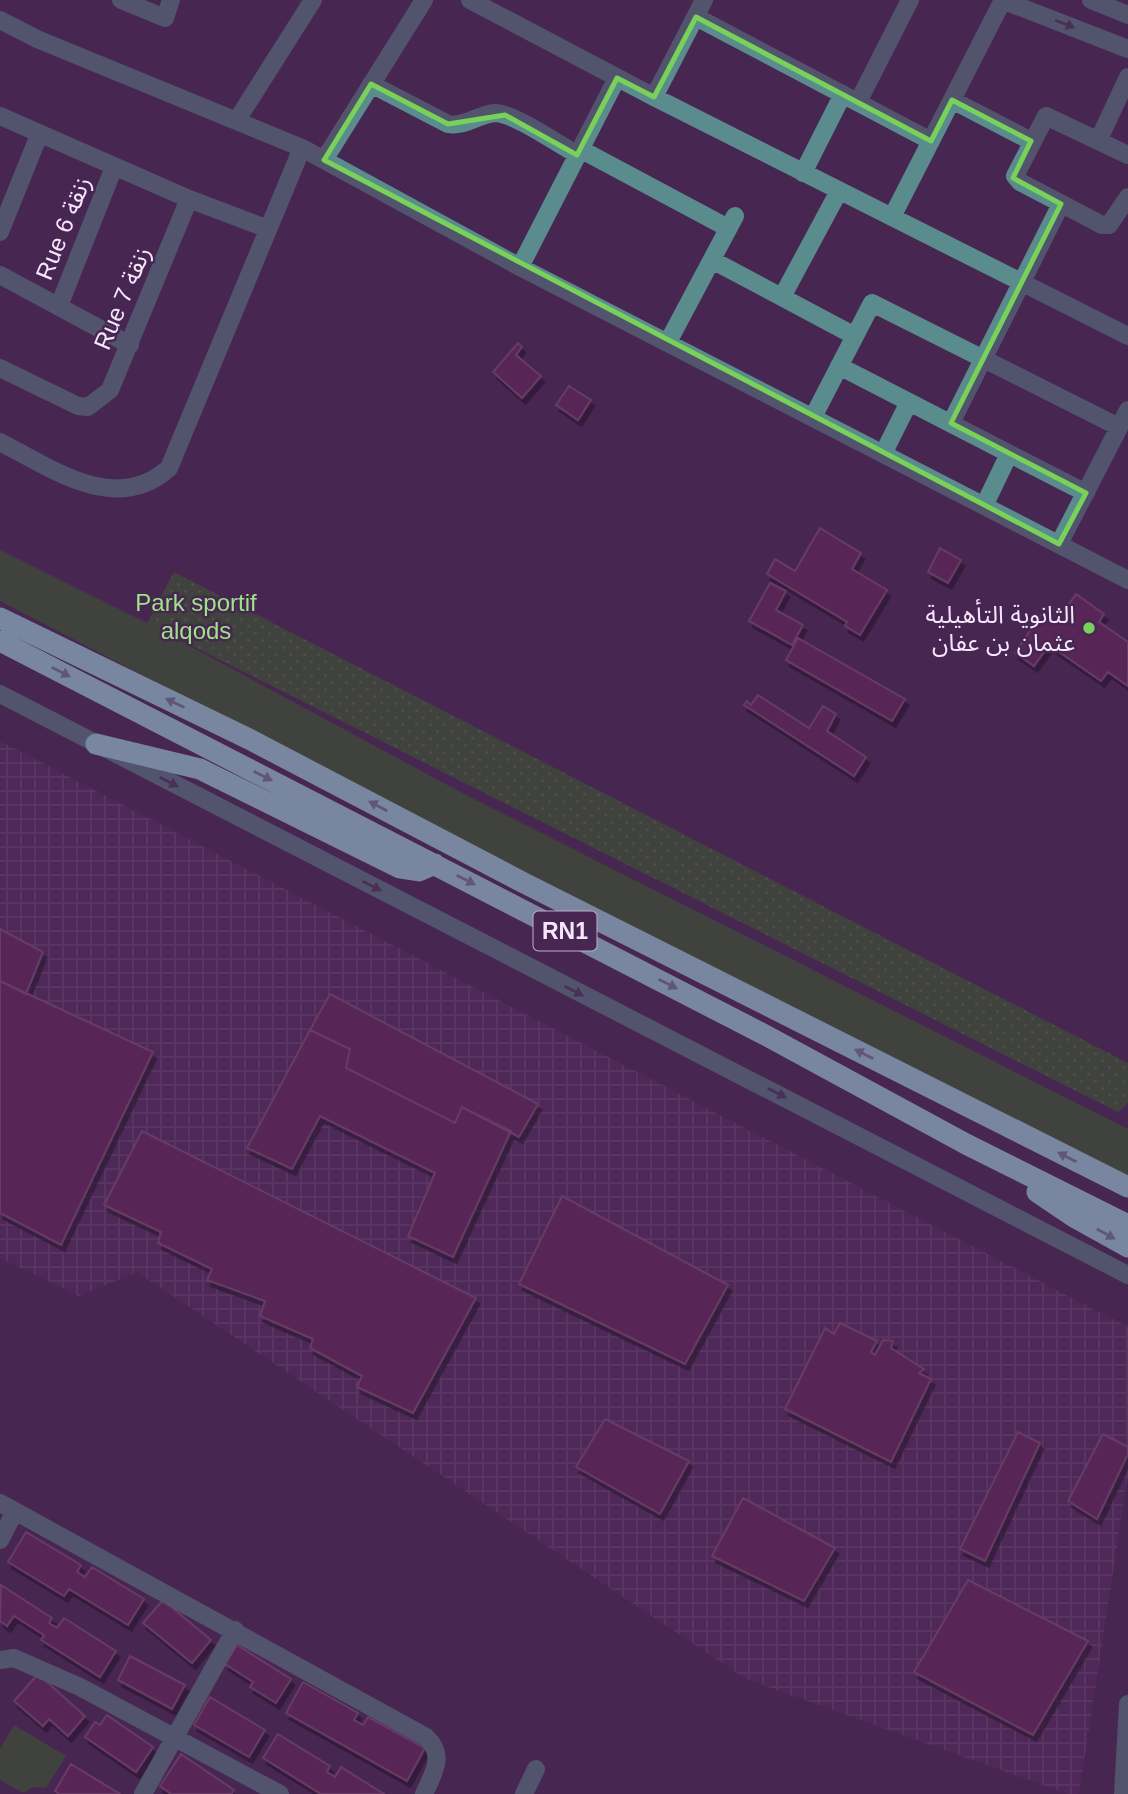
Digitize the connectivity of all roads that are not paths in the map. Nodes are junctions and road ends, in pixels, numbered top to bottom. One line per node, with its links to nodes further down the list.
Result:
1 (121, 0): 2 (street)
2 (171, 0)
3 (313, 0): 21 (street)
4 (424, 0): 16 (street)
5 (470, 0): 15 (street)
6 (704, 0): 11 (street)
7 (909, 0): 18 (street)
8 (1002, 0): 13 (street, one-way to 13); 19 (street)
9 (1091, 0): 10 (street)
10 (1128, 15)
11 (696, 17): 17 (street); 18 (street)
12 (0, 20): 21 (street)
13 (1128, 49)
14 (1128, 77): 23 (street)
15 (617, 78): 17 (street); 27 (street)
16 (371, 84): 27 (street); 29 (street)
17 (654, 97): 31 (street)
18 (850, 98): 24 (street); 31 (street)
19 (952, 100): 24 (street); 25 (street)
20 (0, 116): 22 (street)
21 (237, 120): 26 (street)
22 (39, 135): 30 (street); 38 (street)
23 (1099, 139): 25 (street); 28 (street)
24 (931, 141): 36 (street)
25 (1031, 141): 35 (street)
26 (302, 148): 29 (street); 37 (street)
27 (579, 152): 39 (street); 40 (street)
28 (1128, 155)
29 (324, 160): 40 (street)
30 (114, 167): 34 (street); 44 (street, Rue 6 زنقة)
31 (803, 173): 32 (street)
32 (839, 191): 36 (street); 43 (street)
33 (1128, 197): 35 (street)
34 (189, 199): 37 (street); 48 (street, Rue 7 زنقة)
35 (1061, 204): 42 (street)
36 (892, 217): 42 (street)
37 (268, 229): 57 (street)
38 (0, 232)
39 (712, 261): 43 (street); 47 (street)
40 (520, 267): 47 (street)
41 (0, 275): 44 (street)
42 (1022, 284): 46 (street); 49 (street)
43 (782, 297): 45 (street)
44 (58, 306): 48 (street)
45 (853, 335): 49 (street); 50 (street)
46 (1128, 336)
47 (668, 342): 54 (street)
48 (130, 345): 51 (street, Rue 7 زنقة)
49 (983, 360): 55 (street); 56 (street)
50 (839, 366): 52 (street); 54 (street)
51 (0, 368)
52 (909, 402): 55 (street); 58 (street)
53 (1128, 410): 56 (street)
54 (813, 417): 58 (street)
55 (951, 423): 59 (street)
56 (1118, 427): 60 (street)
57 (0, 442)
58 (884, 452): 61 (street)
59 (1009, 454): 60 (street); 61 (street)
60 (1086, 493): 62 (street)
61 (984, 506): 62 (street)
62 (1059, 544): 63 (street)
63 (1128, 580)
64 (0, 618): 70 (highway, RN1, one-way to 64)
65 (0, 641): 68 (highway, RN1, one-way to 68)
66 (0, 694): 67 (street)
67 (96, 744): 68 (highway); 73 (street, one-way to 73)
68 (435, 864): 69 (highway, RN1, one-way to 69)
69 (966, 1144): 71 (highway, RN1); 72 (highway, one-way to 72)
70 (1128, 1187)
71 (1128, 1225)
72 (1128, 1247)
73 (1128, 1275)
74 (8, 1507): 75 (street); 76 (street)
75 (0, 1539)
76 (235, 1630): 80 (street); 84 (street)
77 (0, 1660): 80 (street)
78 (1128, 1704): 79 (street)
79 (1127, 1729): 86 (street)
80 (174, 1740): 82 (street); 83 (street)
81 (536, 1769): 85 (street)
82 (144, 1794)
83 (280, 1794)
84 (424, 1794)
85 (524, 1794)
86 (1123, 1794)

